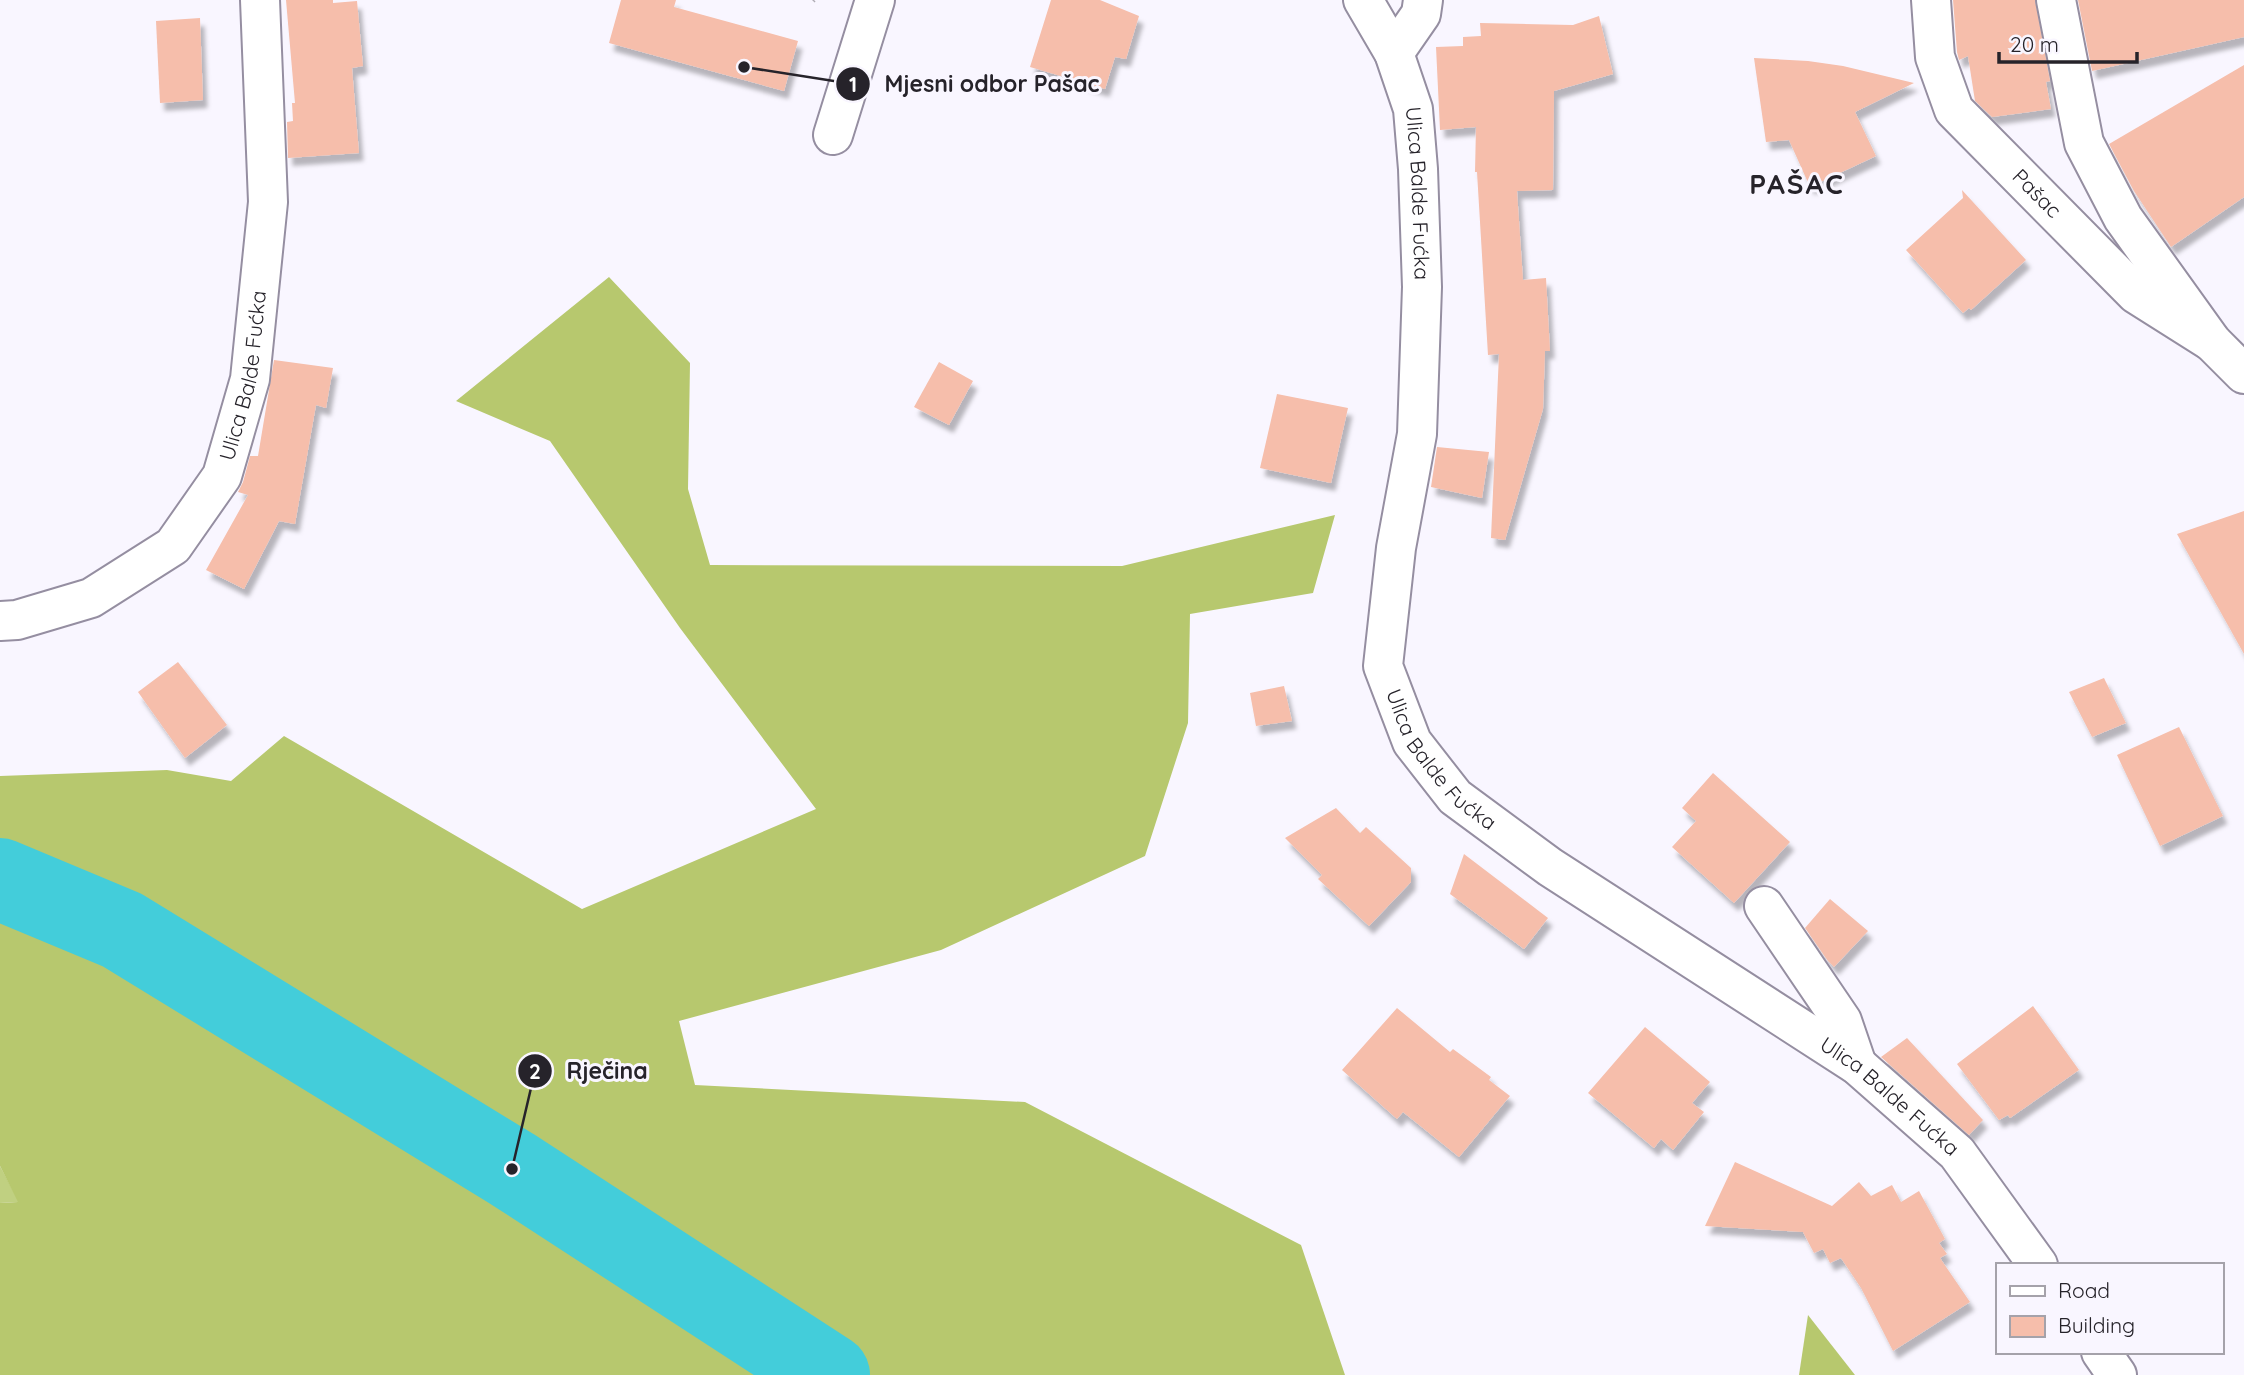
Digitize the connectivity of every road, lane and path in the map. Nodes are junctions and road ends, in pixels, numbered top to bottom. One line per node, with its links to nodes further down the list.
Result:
1 (260, 0): 11 (main road, Ulica Balde Fućka)
2 (875, 0): 8 (main road)
3 (1363, 0): 7 (main road, Ulica Balde Fućka)
4 (1423, 0): 7 (main road)
5 (1931, 0): 9 (main road, Pašac)
6 (2056, 0): 9 (main road, Pašac)
7 (1394, 53): 13 (main road, Ulica Balde Fućka)
8 (833, 135)
9 (2212, 342): 10 (main road, Pašac)
10 (2244, 374)
11 (0, 621)
12 (1764, 906): 13 (main road)
13 (1857, 1065): 14 (main road, Ulica Balde Fućka)
14 (2037, 1263)
15 (2102, 1354): 16 (main road)
16 (2117, 1375)

